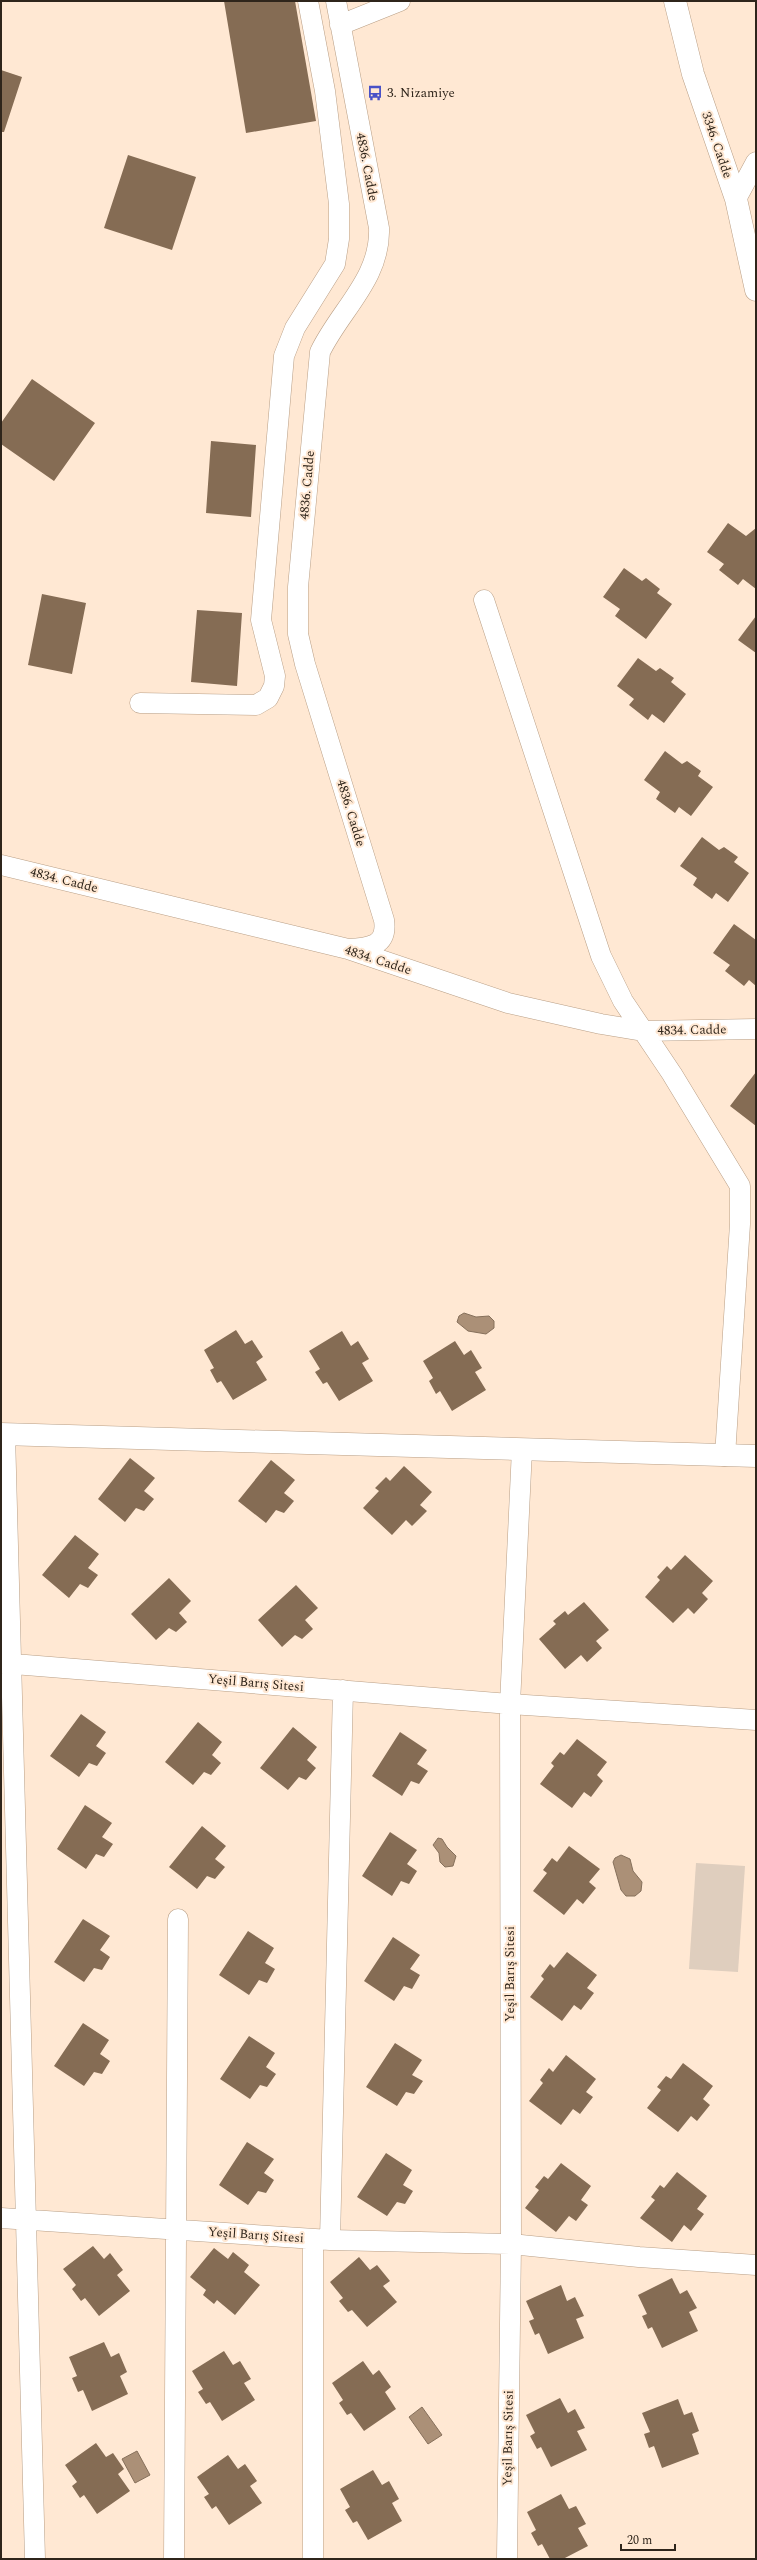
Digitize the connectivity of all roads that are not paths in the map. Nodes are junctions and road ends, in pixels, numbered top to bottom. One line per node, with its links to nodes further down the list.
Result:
1 (308, 1): 10 (street)
2 (336, 1): 5 (street, 4836. Cadde)
3 (400, 1): 5 (street)
4 (675, 1): 7 (street, 3346. Cadde)
5 (340, 25): 12 (street, 4836. Cadde)
6 (756, 162): 7 (street)
7 (736, 199): 8 (street, 3346. Cadde)
8 (756, 290)
9 (484, 600): 14 (street)
10 (140, 704)
11 (1, 865): 12 (street, 4834. Cadde)
12 (348, 949): 14 (street, 4834. Cadde)
13 (756, 1029): 14 (street, 4834. Cadde)
14 (643, 1032): 17 (street)
15 (3, 1434): 16 (street); 19 (street)
16 (522, 1449): 17 (street); 21 (street, Yeşil Barış Sitesi)
17 (725, 1456): 18 (street)
18 (756, 1456)
19 (6, 1664): 20 (street, Yeşil Barış Sitesi); 25 (street)
20 (343, 1690): 21 (street, Yeşil Barış Sitesi); 27 (street)
21 (510, 1704): 22 (street, Yeşil Barış Sitesi); 28 (street, Yeşil Barış Sitesi)
22 (756, 1720)
23 (178, 1920): 26 (street)
24 (1, 2218): 25 (street, Yeşil Barış Sitesi)
25 (26, 2219): 26 (street, Yeşil Barış Sitesi); 30 (street)
26 (177, 2230): 27 (street, Yeşil Barış Sitesi); 31 (street)
27 (322, 2240): 28 (street, Yeşil Barış Sitesi); 32 (street)
28 (511, 2244): 29 (street, Yeşil Barış Sitesi); 33 (street, Yeşil Barış Sitesi)
29 (756, 2265)
30 (35, 2559)
31 (174, 2559)
32 (313, 2559)
33 (507, 2559)

